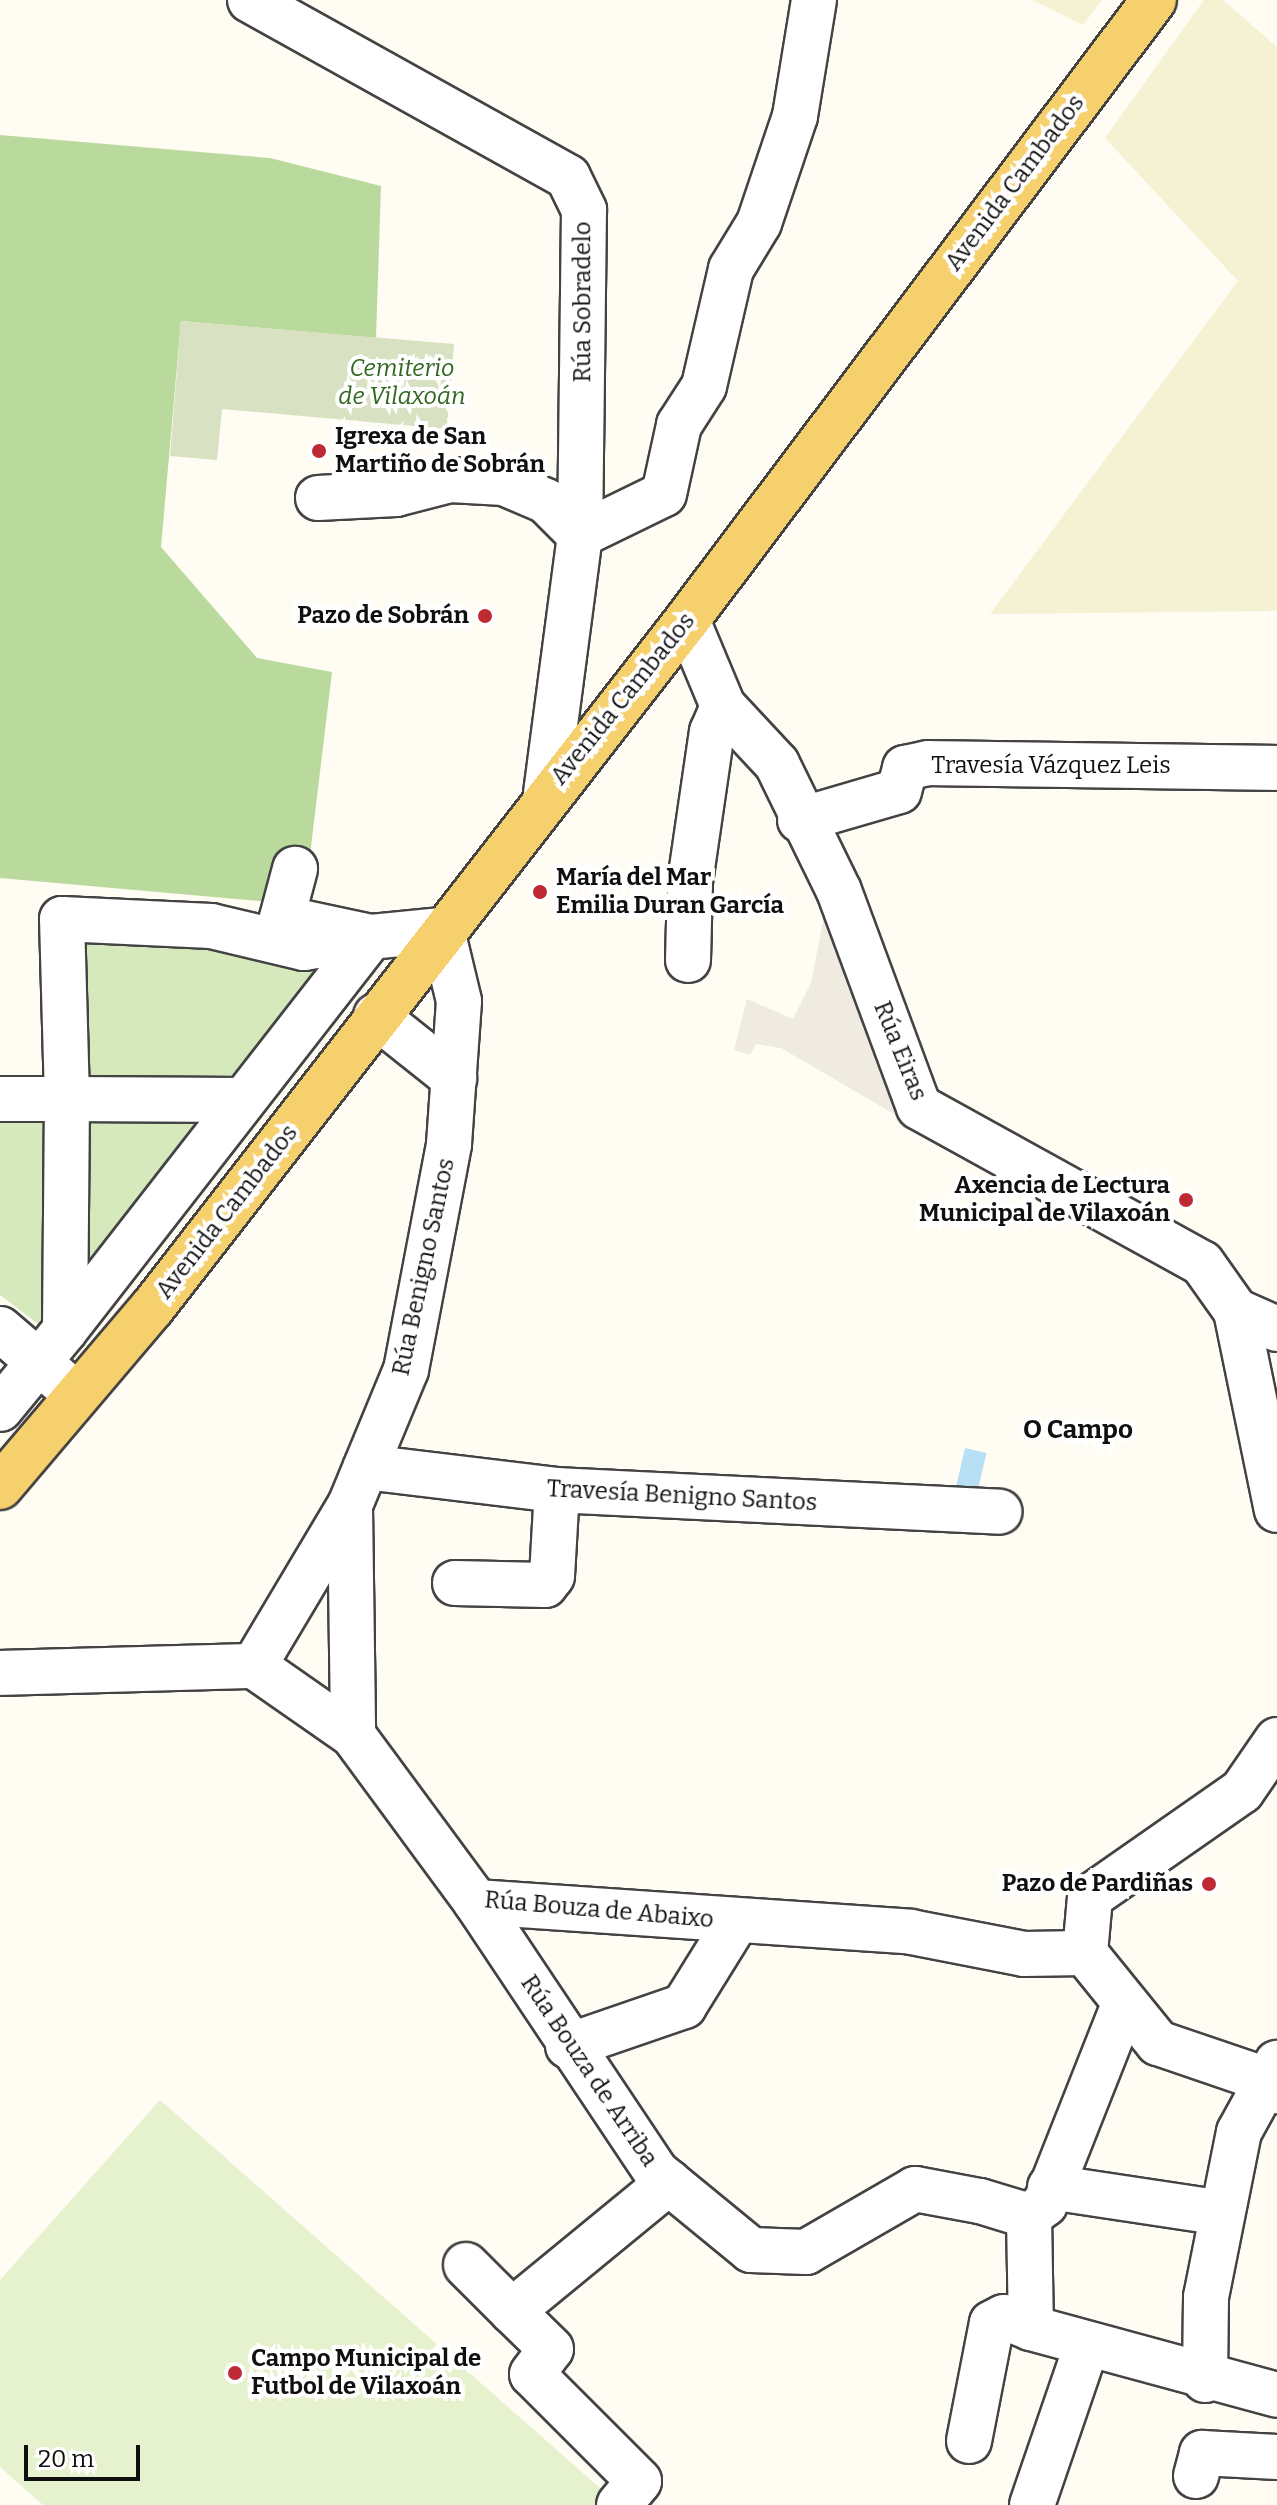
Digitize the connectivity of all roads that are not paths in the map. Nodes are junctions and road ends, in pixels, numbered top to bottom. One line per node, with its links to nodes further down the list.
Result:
1 (250, 0): 5 (street, Rúa Sobradelo)
2 (814, 0): 5 (street)
3 (1154, 0): 6 (main road, Avenida Cambados)
4 (318, 498): 5 (street)
5 (580, 535): 9 (street, Rúa Sobradelo)
6 (687, 620): 7 (street, Rúa Eiras); 9 (main road, Avenida Cambados)
7 (723, 706): 10 (street, Rúa Eiras); 14 (street)
8 (1277, 768): 10 (street, Travesía Vázquez Leis)
9 (546, 793): 12 (main road, Avenida Cambados)
10 (800, 820): 20 (street, Rúa Eiras)
11 (295, 869): 13 (street)
12 (442, 930): 13 (street); 15 (main road, Avenida Cambados); 16 (street, Rúa Benigno Santos)
13 (371, 937): 18 (street); 19 (street)
14 (688, 960)
15 (376, 1016): 16 (street); 24 (main road, Avenida Cambados)
16 (454, 1078): 26 (street, Rúa Benigno Santos)
17 (0, 1099): 18 (street)
18 (67, 1099): 19 (street); 22 (street)
19 (243, 1100): 22 (street)
20 (1236, 1311): 21 (street); 29 (street)
21 (1277, 1329)
22 (65, 1330): 23 (street)
23 (17, 1354): 24 (street); 25 (street)
24 (84, 1392): 27 (main road, Avenida Cambados)
25 (0, 1409)
26 (358, 1486): 28 (street, Travesía Benigno Santos); 32 (street, Rúa Benigno Santos); 34 (street)
27 (0, 1487)
28 (557, 1490): 30 (street, Travesía Benigno Santos); 31 (street)
29 (1277, 1510)
30 (999, 1512)
31 (455, 1583)
32 (254, 1666): 33 (street); 34 (street, Rúa Bouza de Abaixo)
33 (0, 1673)
34 (353, 1735): 36 (street, Rúa Bouza de Abaixo)
35 (1277, 1740): 38 (street)
36 (476, 1902): 37 (street, Rúa Bouza de Abaixo); 40 (street, Rúa Bouza de Arriba)
37 (736, 1922): 38 (street, Rúa Bouza de Abaixo); 40 (street, Rúa Bouza de Abaixo)
38 (1085, 1953): 39 (street)
39 (1123, 2007): 41 (street); 43 (street)
40 (568, 2046): 42 (street, Rúa Bouza de Arriba)
41 (1273, 2078): 44 (street)
42 (669, 2182): 43 (street, Rúa Bouza de Arriba); 46 (street)
43 (1040, 2202): 44 (street, Rúa Bouza de Arriba); 47 (street)
44 (1221, 2213): 49 (street)
45 (466, 2265): 46 (street)
46 (512, 2311): 54 (street)
47 (1031, 2328): 48 (street); 51 (street)
48 (1086, 2347): 49 (street); 55 (street)
49 (1205, 2380): 50 (street)
50 (1277, 2395)
51 (969, 2441)
52 (1277, 2457): 53 (street)
53 (1196, 2476)
54 (619, 2505)
55 (1032, 2505)

